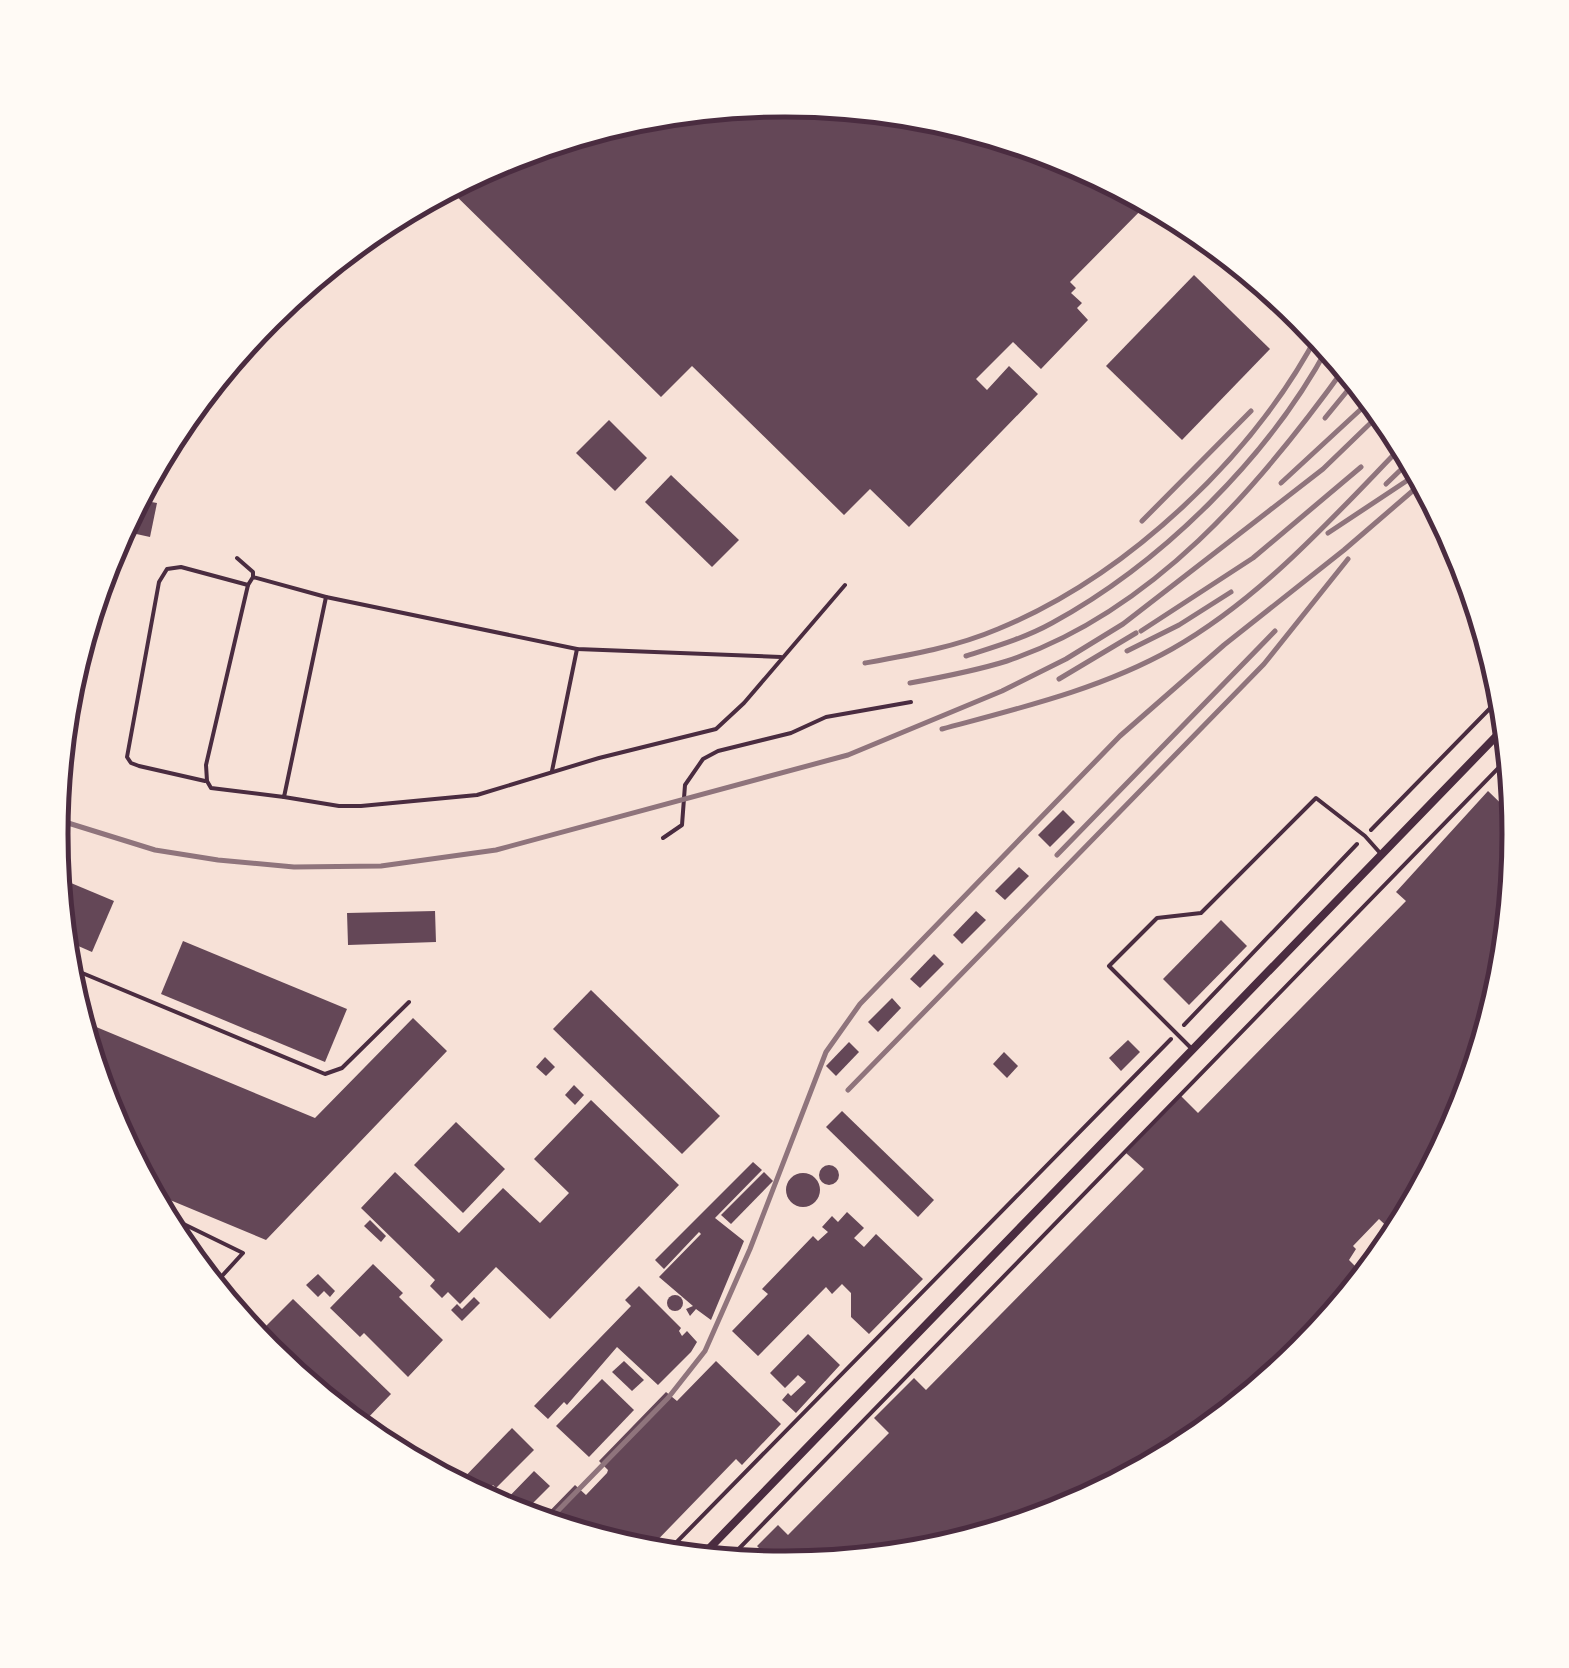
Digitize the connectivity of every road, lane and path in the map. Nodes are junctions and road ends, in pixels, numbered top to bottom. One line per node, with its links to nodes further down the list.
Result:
1 (238, 558): 2 (lane)
2 (253, 577): 3 (lane); 5 (lane)
3 (248, 585): 13 (lane); 13 (lane)
4 (845, 585): 7 (lane)
5 (326, 597): 6 (lane); 14 (lane)
6 (577, 648): 7 (lane); 12 (lane)
7 (781, 658): 12 (lane)
8 (910, 702): 16 (path)
9 (1490, 708): 15 (path)
10 (1495, 738): 17 (street)
11 (1498, 768): 26 (path)
12 (552, 772): 14 (lane)
13 (207, 781): 14 (lane)
14 (284, 797)
15 (1365, 836): 17 (lane); 20 (path); 20 (lane)
16 (663, 838)
17 (1381, 854): 21 (street)
18 (81, 973): 19 (lane)
19 (409, 1002)
20 (1176, 1034): 21 (lane); 24 (path)
21 (1192, 1049): 25 (street)
22 (183, 1224): 23 (lane)
23 (221, 1277)
24 (675, 1542)
25 (711, 1547)
26 (738, 1549)

